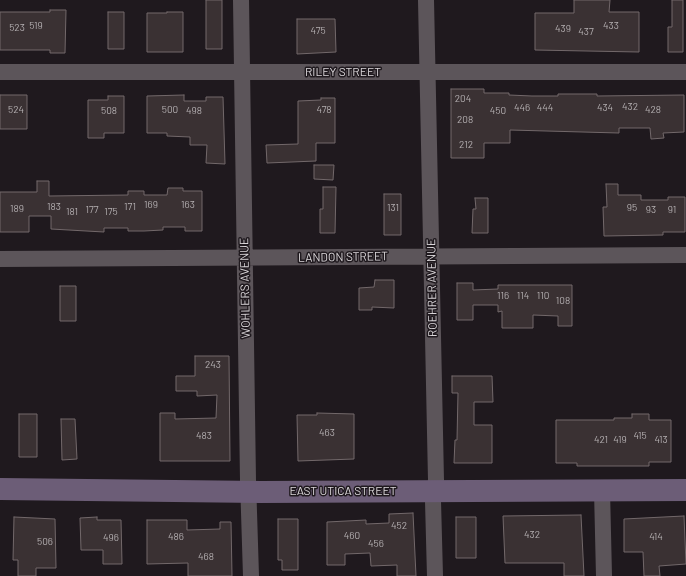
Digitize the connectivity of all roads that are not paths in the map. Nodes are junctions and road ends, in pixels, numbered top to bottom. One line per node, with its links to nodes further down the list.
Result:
1 (241, 0): 4 (street, WOHLERS AVENUE)
2 (426, 0): 5 (street, ROEHRER AVENUE)
3 (0, 72): 4 (street, RILEY STREET)
4 (242, 72): 5 (street, RILEY STREET); 9 (street, WOHLERS AVENUE)
5 (427, 72): 6 (street, RILEY STREET); 8 (street, ROEHRER AVENUE)
6 (686, 72)
7 (686, 255): 8 (street, LANDON STREET)
8 (431, 256): 9 (street, LANDON STREET); 12 (street, ROEHRER AVENUE)
9 (245, 258): 10 (street, LANDON STREET); 15 (street, WOHLERS AVENUE)
10 (0, 260)
11 (0, 489): 15 (street, EAST UTICA STREET)
12 (434, 490): 13 (street, EAST UTICA STREET); 15 (street, EAST UTICA STREET); 17 (street, ROEHRER AVENUE)
13 (602, 490): 14 (street, EAST UTICA STREET); 18 (street)
14 (686, 490)
15 (249, 492): 16 (street, WOHLERS AVENUE)
16 (252, 576)
17 (435, 576)
18 (604, 576)

